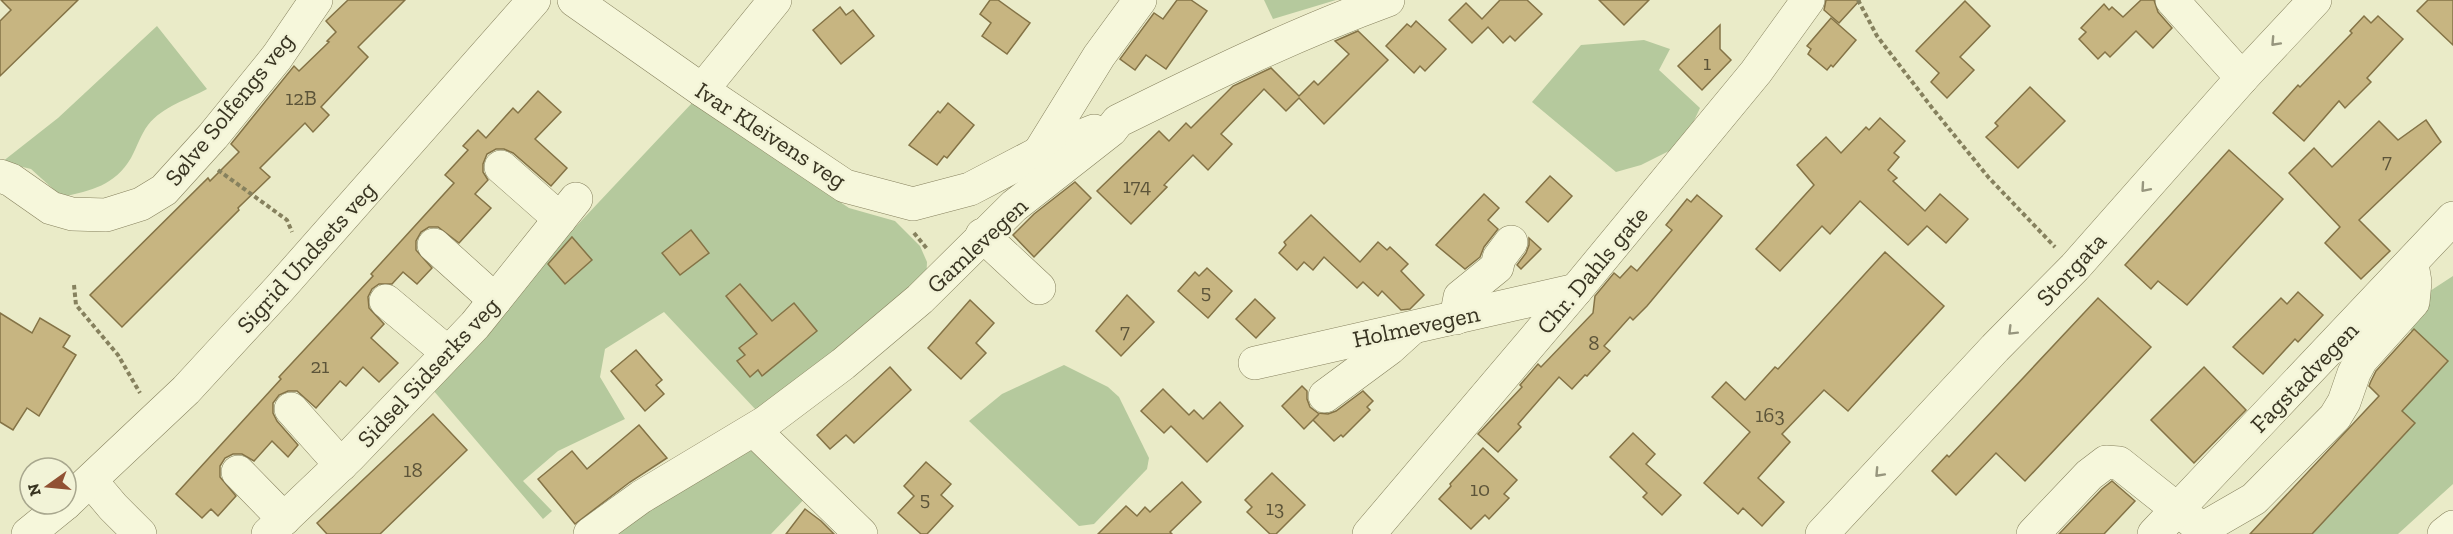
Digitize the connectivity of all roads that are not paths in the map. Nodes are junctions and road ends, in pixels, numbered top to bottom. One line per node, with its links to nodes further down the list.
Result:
1 (316, 0): 15 (street, Sølve Solfengs veg)
2 (534, 0): 34 (street, Sigrid Undsets veg)
3 (574, 0): 11 (street, Ivar Kleivens veg)
4 (775, 0): 11 (street)
5 (1140, 0): 13 (street)
6 (1388, 0): 12 (street, Gamlevegen)
7 (1808, 0): 22 (street, Chr. Dahls gate)
8 (2172, 0): 10 (street)
9 (2315, 0): 10 (street, Storgata, one-way to 10)
10 (2242, 78): 46 (street, Storgata, one-way to 46)
11 (702, 90): 13 (street, Ivar Kleivens veg)
12 (1118, 121): 13 (street, Ivar Kleivens veg); 17 (street, Gamlevegen)
13 (1039, 153)
14 (501, 167): 23 (street, Sidsel Sidserks veg)
15 (0, 176)
16 (2453, 218): 20 (street, Fagstadvegen)
17 (982, 235): 21 (street); 31 (street, Gamlevegen)
18 (1511, 242): 25 (street)
19 (434, 245): 23 (street)
20 (2412, 264): 36 (street, Fagstadvegen); 40 (street)
21 (1039, 288)
22 (1576, 290): 25 (street, Holmevegen); 45 (street, Chr. Dahls gate)
23 (495, 300): 27 (street, Sidsel Sidserks veg)
24 (386, 301): 27 (street)
25 (1456, 318): 26 (street, Holmevegen)
26 (1412, 327): 28 (street, Holmevegen); 29 (street)
27 (448, 353): 32 (street, Sidsel Sidserks veg)
28 (1255, 363)
29 (1325, 396)
30 (291, 410): 32 (street)
31 (754, 430): 43 (street, Gamlevegen); 44 (street)
32 (341, 465): 38 (street, Sidsel Sidserks veg)
33 (238, 472): 38 (street)
34 (91, 481): 35 (street, Sigrid Undsets veg); 42 (street)
35 (78, 492)
36 (2177, 510): 40 (street); 47 (street); 48 (street, Fagstadvegen)
37 (49, 516): 41 (street, Sigrid Undsets veg)
38 (276, 526)
39 (2453, 527): 49 (street)
40 (2201, 532)
41 (28, 534)
42 (140, 534)
43 (590, 534)
44 (861, 534)
45 (1369, 534)
46 (1822, 534)
47 (2033, 534)
48 (2154, 534)
49 (2444, 534)

